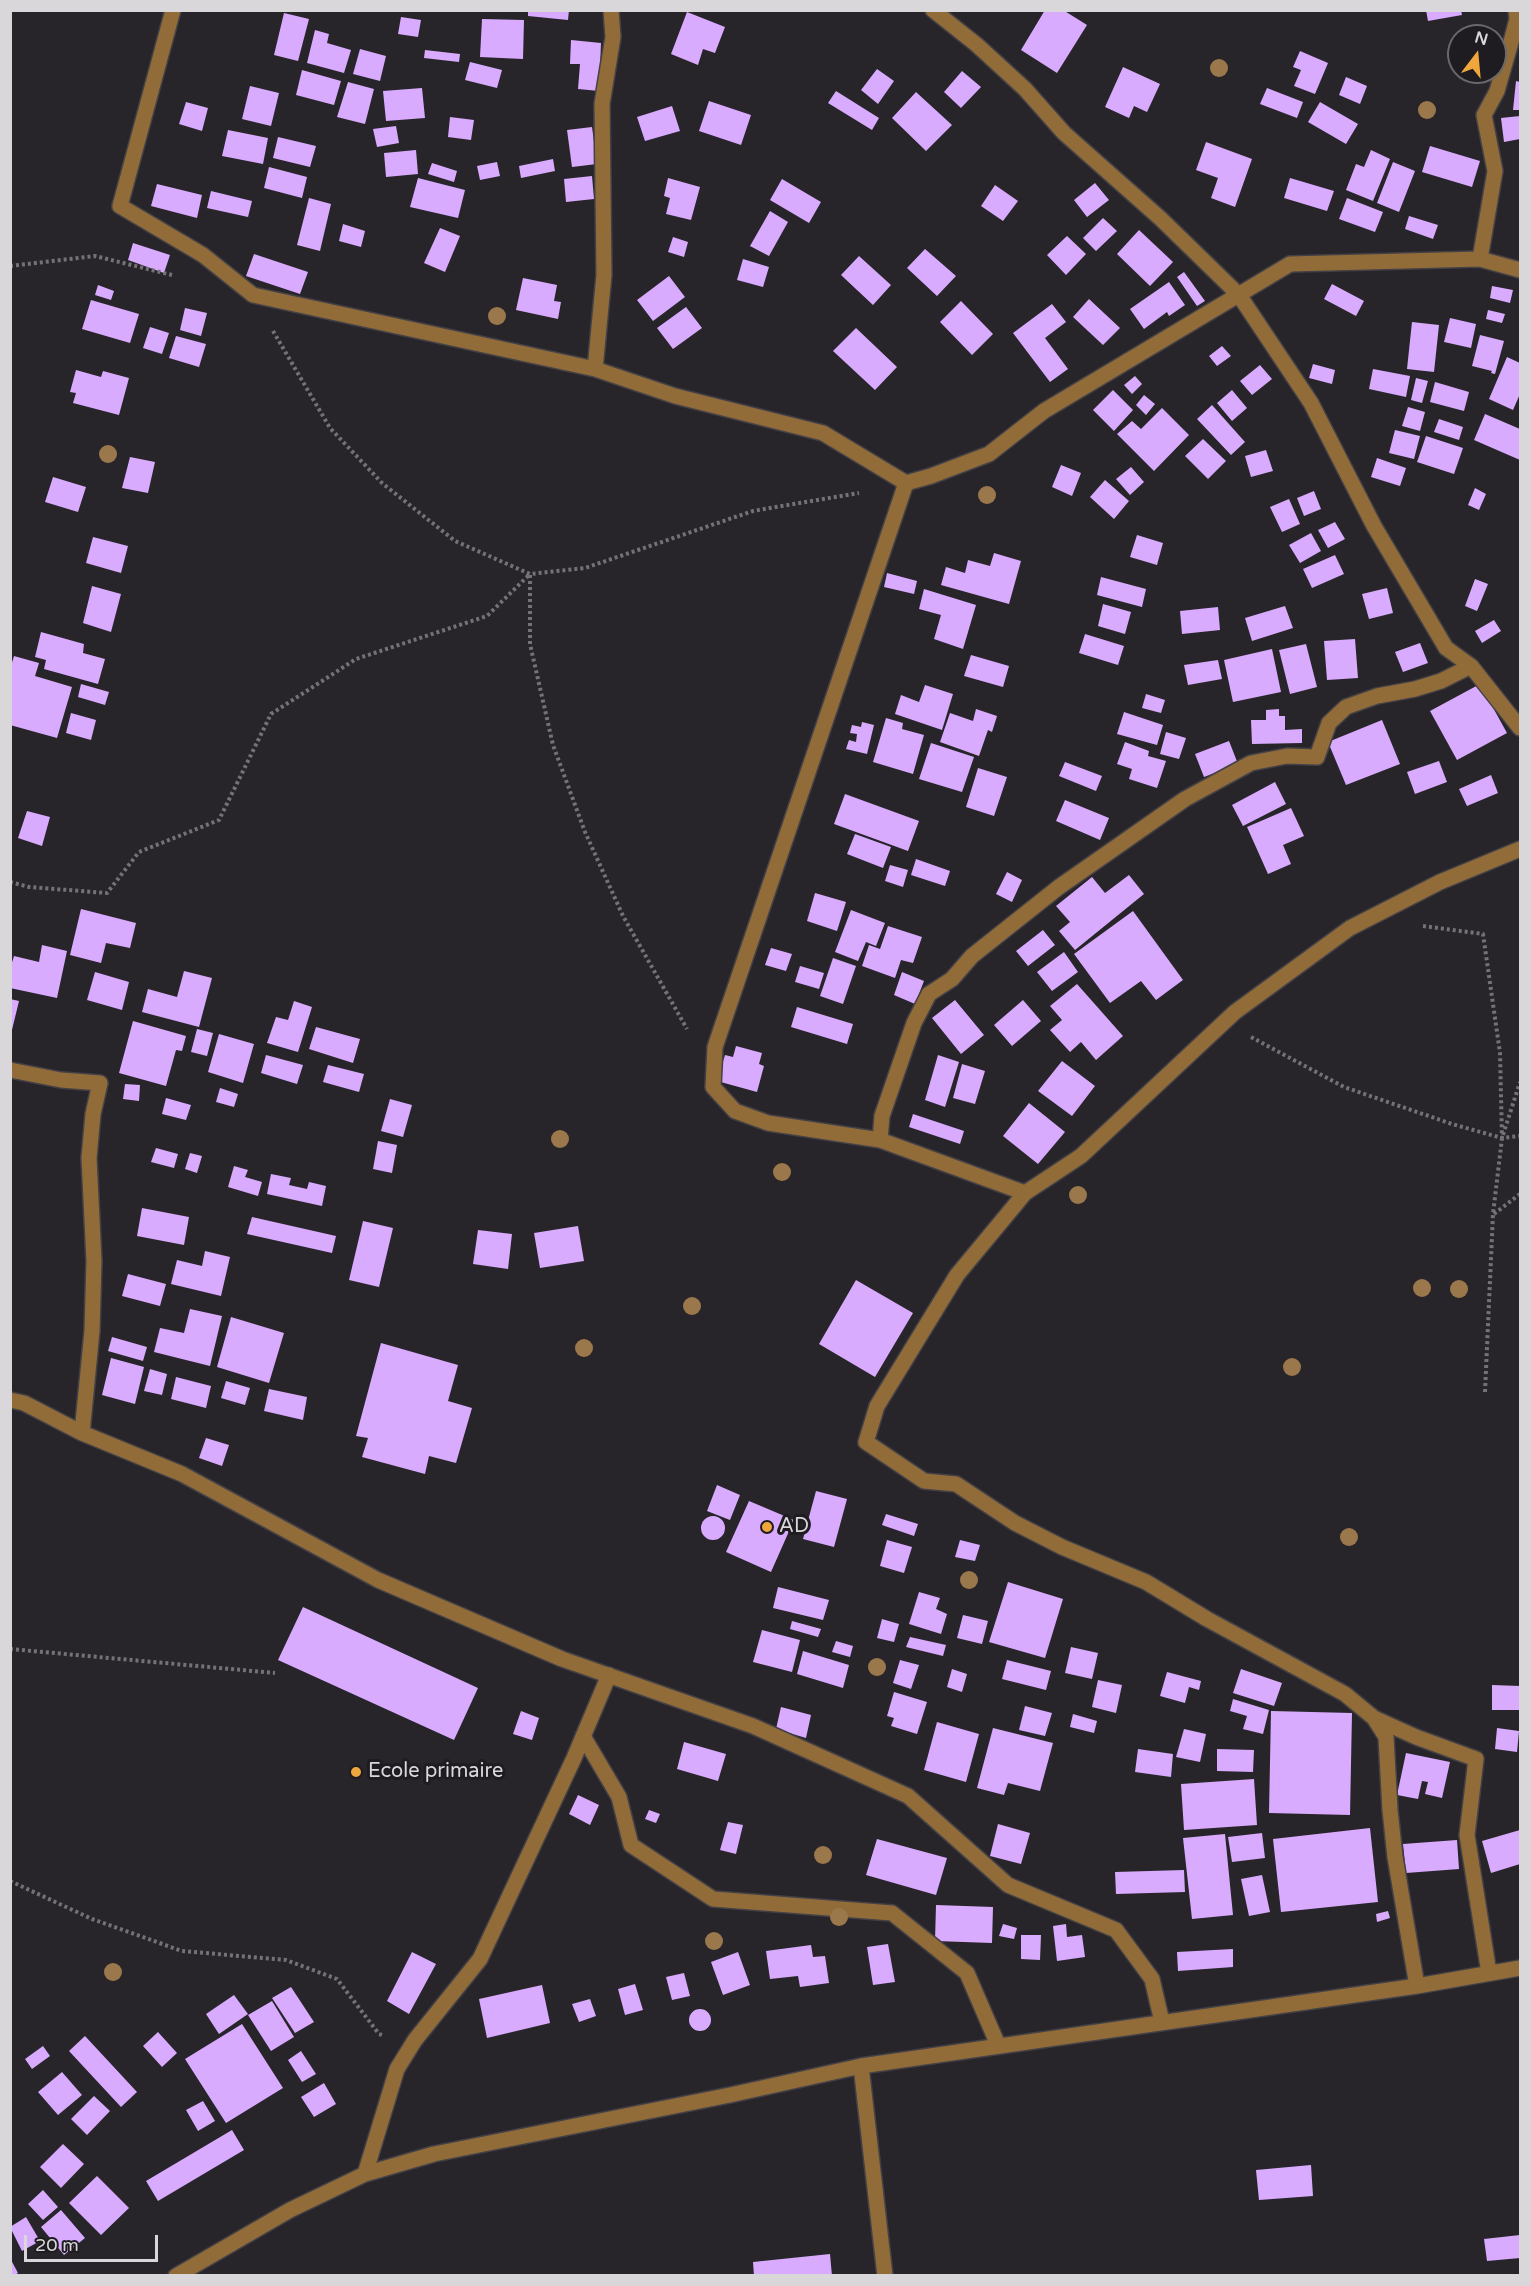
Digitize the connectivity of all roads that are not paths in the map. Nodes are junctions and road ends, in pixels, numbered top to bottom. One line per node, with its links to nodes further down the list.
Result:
1 (173, 10): 8 (street)
2 (611, 10): 8 (street)
3 (933, 10): 7 (street)
4 (1516, 10): 5 (street)
5 (1480, 258): 6 (street); 7 (street)
6 (1521, 270)
7 (1239, 295): 9 (street); 10 (street)
8 (595, 369): 9 (street)
9 (906, 483): 14 (street)
10 (1471, 666): 11 (street); 14 (street)
11 (1521, 728)
12 (1521, 849): 15 (street)
13 (10, 1070): 17 (street)
14 (880, 1140): 15 (street)
15 (1025, 1193): 19 (street)
16 (10, 1400): 17 (street)
17 (82, 1433): 18 (street)
18 (609, 1675): 20 (street); 24 (street)
19 (1374, 1718): 22 (street); 23 (street)
20 (583, 1736): 25 (street); 27 (street)
21 (1521, 1968): 22 (street)
22 (1489, 1973): 23 (street)
23 (1417, 1986): 24 (street)
24 (1162, 2022): 25 (street)
25 (998, 2045): 26 (street)
26 (861, 2066): 27 (street); 29 (street)
27 (365, 2174): 28 (street)
28 (176, 2276)
29 (885, 2276)

